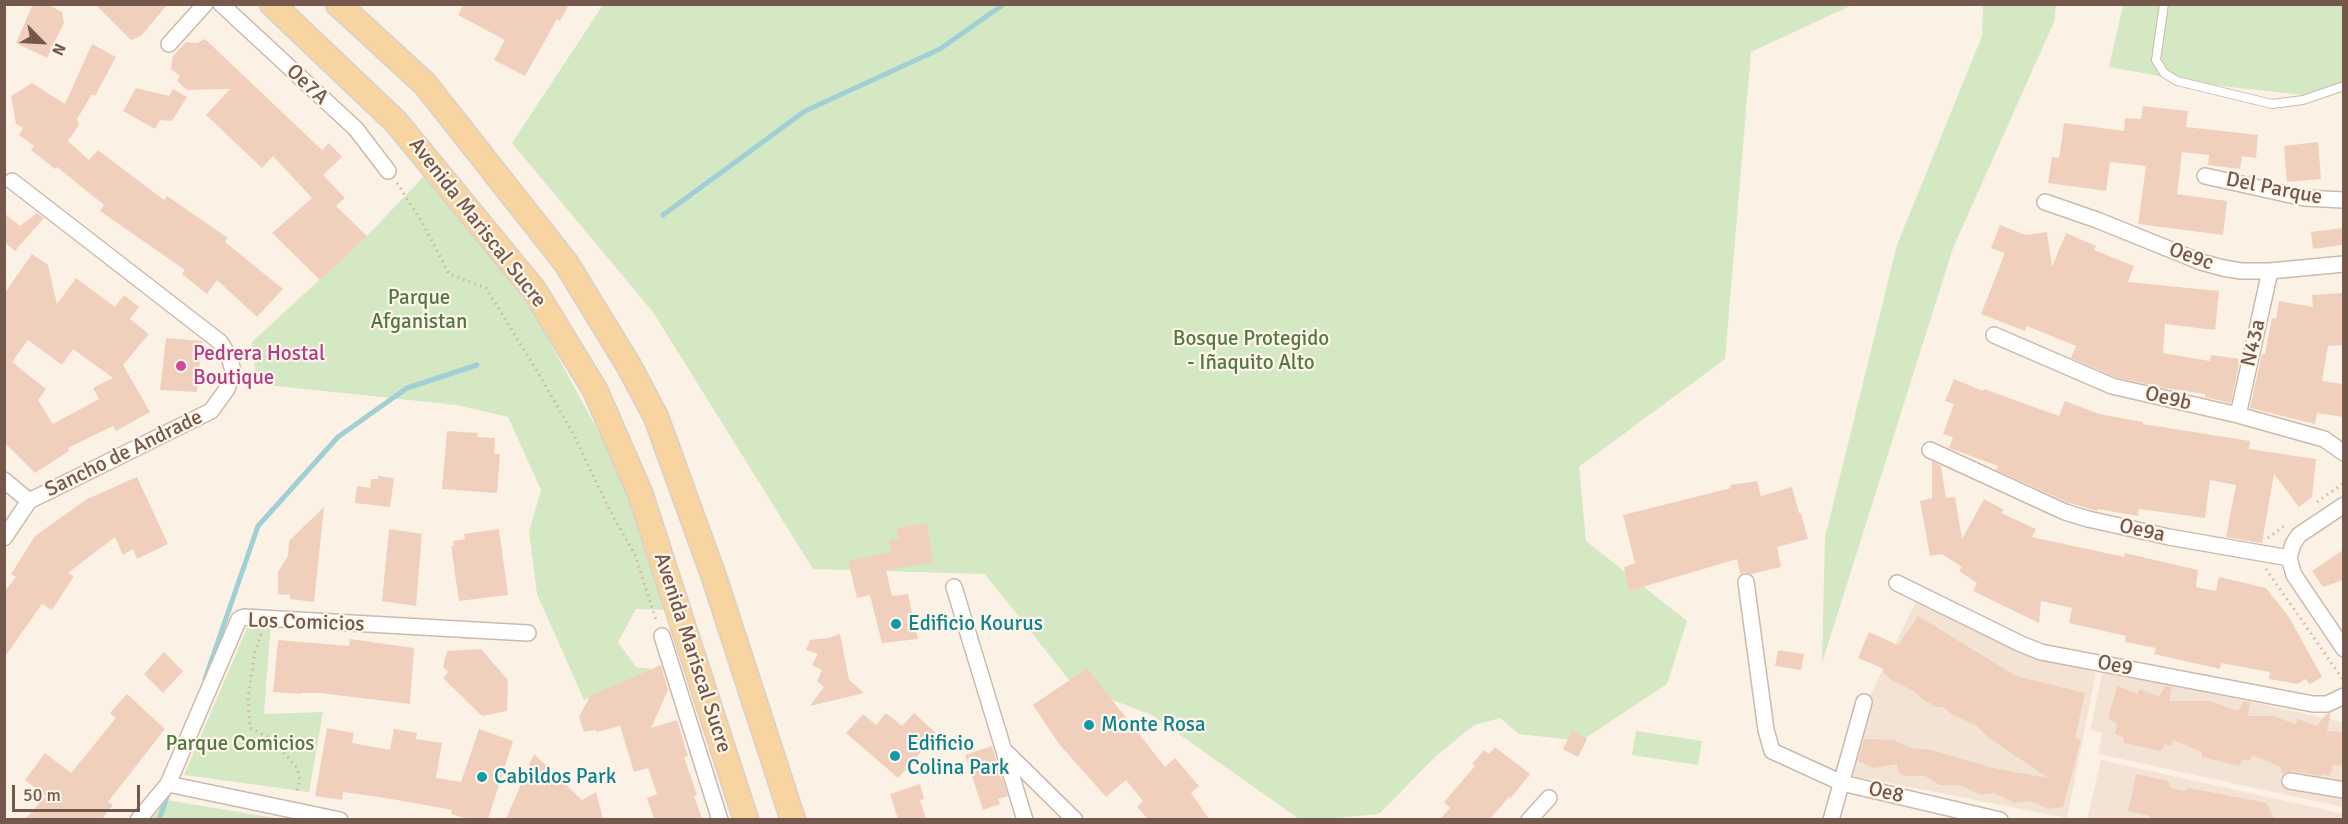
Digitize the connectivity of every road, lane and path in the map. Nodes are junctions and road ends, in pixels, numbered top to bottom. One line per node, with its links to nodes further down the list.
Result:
1 (205, 4): 6 (street)
2 (220, 4): 8 (street, Oe7A)
3 (272, 4): 44 (main road, Avenida Mariscal Sucre)
4 (338, 4): 45 (main road, Avenida Mariscal Sucre)
5 (2164, 4): 7 (lane)
6 (169, 44)
7 (2343, 86)
8 (388, 171): 29 (path)
9 (2205, 176): 11 (street, Del Parque)
10 (12, 181): 20 (street, Sancho de Andrade)
11 (2343, 200)
12 (2045, 202): 14 (street, Oe9c)
13 (2343, 264): 14 (street, Oe9c)
14 (2270, 271): 16 (street, N43a)
15 (1994, 335): 16 (street, Oe9b)
16 (2238, 415): 18 (street, Oe9b)
17 (1930, 450): 23 (street, Oe9a)
18 (2343, 453)
19 (4, 480): 20 (street)
20 (29, 501): 22 (street, Sancho de Andrade)
21 (2343, 505): 23 (street)
22 (4, 538)
23 (2289, 558): 30 (street)
24 (1746, 582): 35 (street, Oe8)
25 (1897, 583): 31 (street, Oe9)
26 (954, 587): 33 (street)
27 (262, 632): 38 (path)
28 (528, 633): 36 (street, Los Comicios)
29 (662, 636): 43 (street)
30 (2343, 649)
31 (2343, 696)
32 (1864, 702): 35 (street)
33 (1004, 751): 46 (street); 47 (street)
34 (2290, 781): 37 (street)
35 (1842, 783): 49 (street); 50 (street, Oe8)
36 (168, 784): 40 (street); 41 (street, Los Comicios)
37 (2343, 790)
38 (297, 791)
39 (1550, 798): 48 (street)
40 (297, 816): 42 (street)
41 (138, 819)
42 (340, 819)
43 (720, 819)
44 (746, 819)
45 (793, 819)
46 (1025, 819)
47 (1075, 819)
48 (1529, 819)
49 (1831, 819)
50 (2000, 819)

